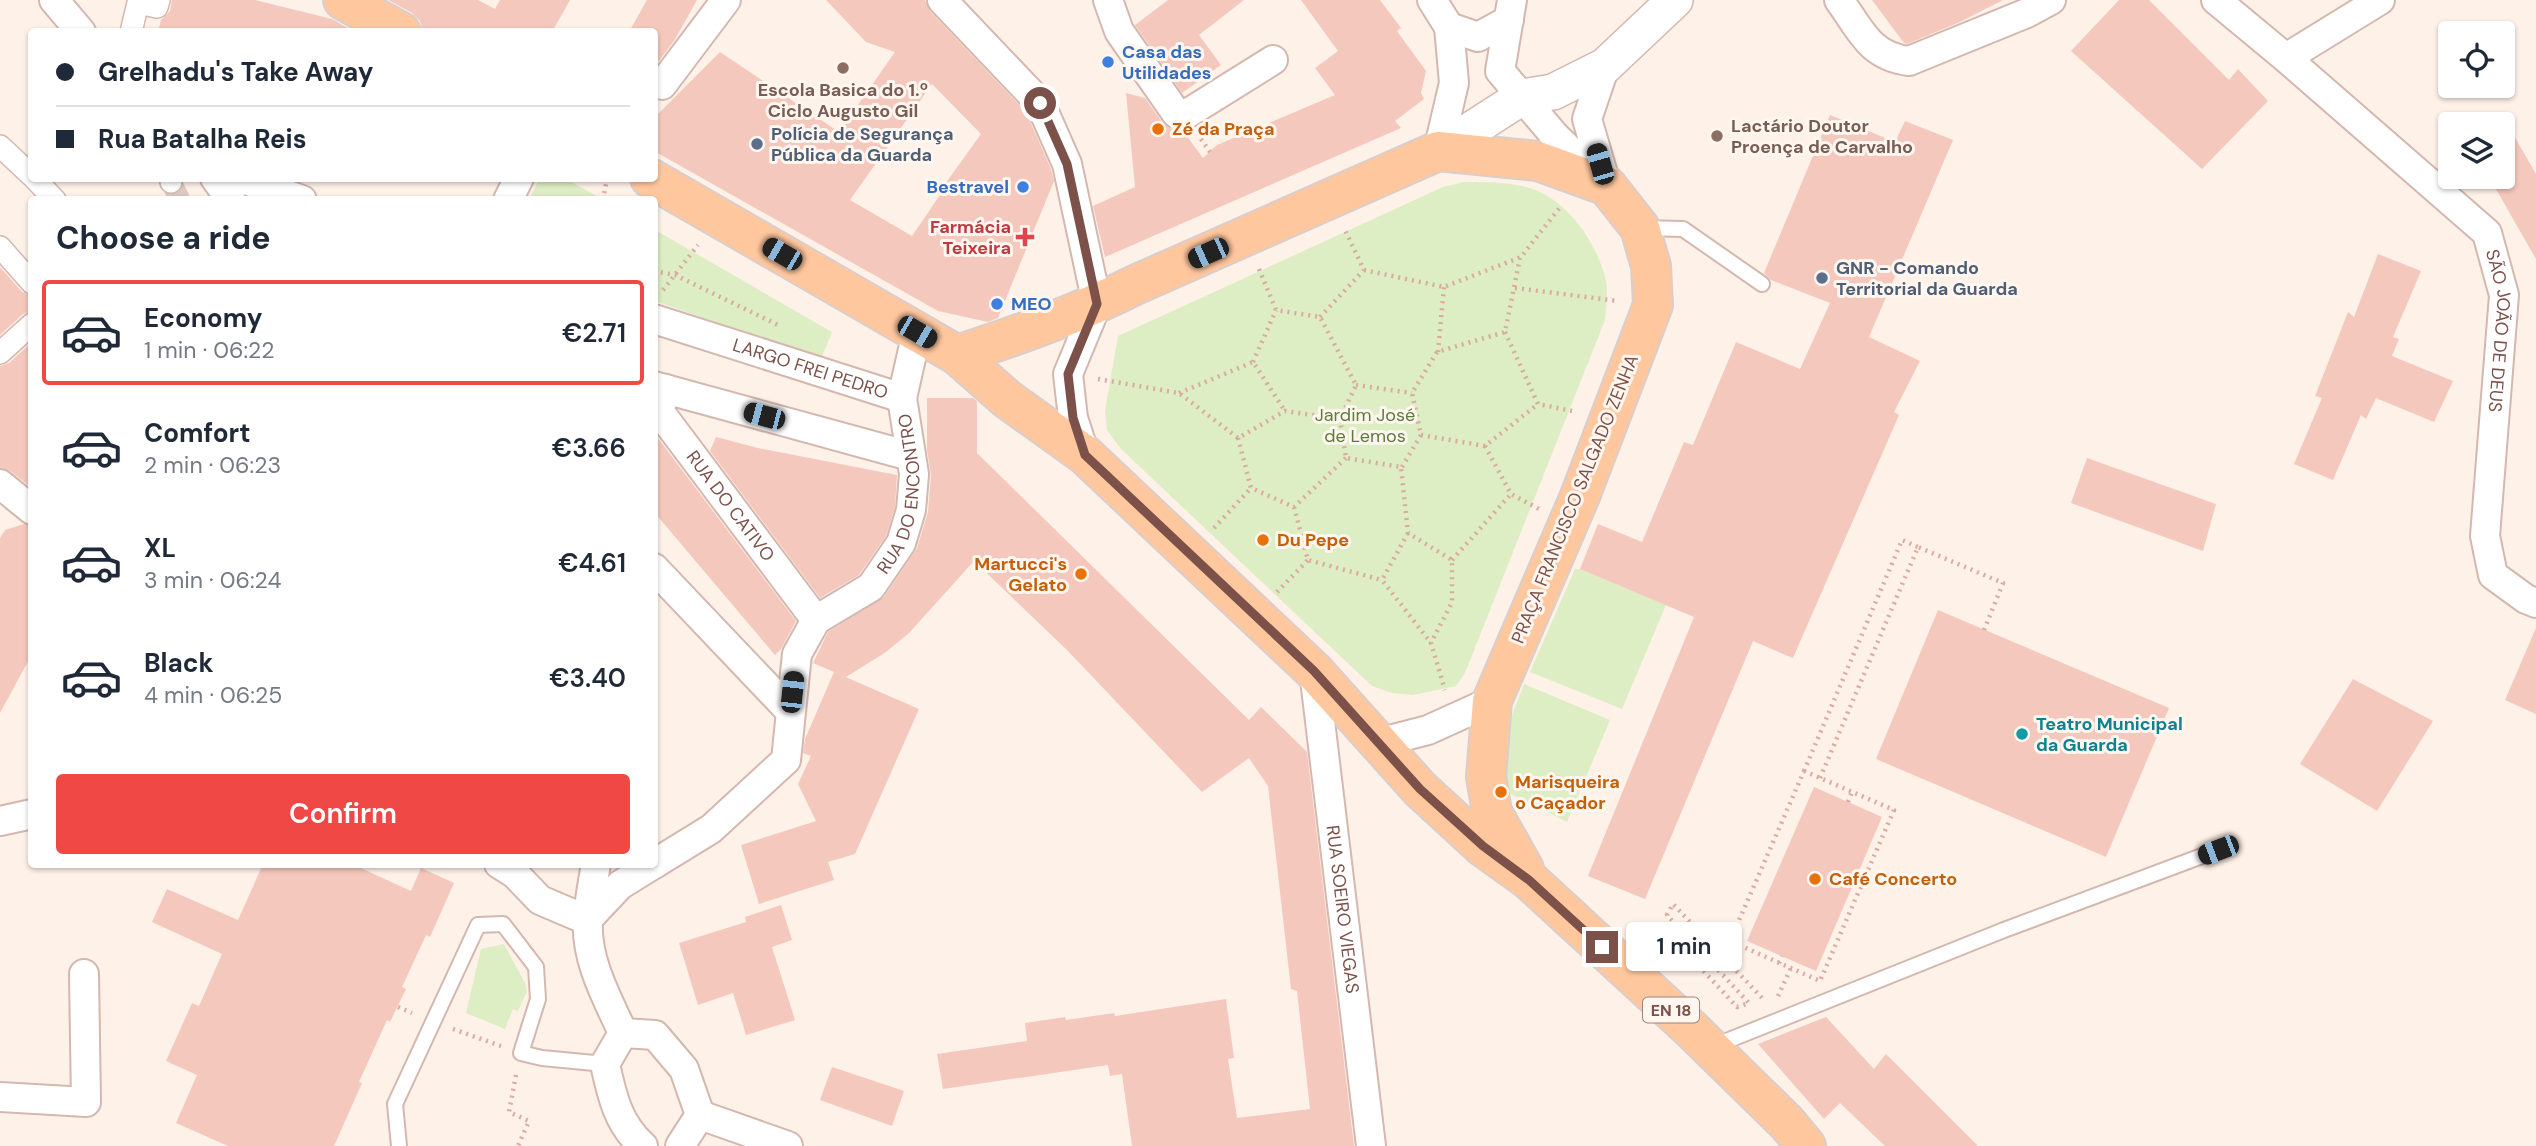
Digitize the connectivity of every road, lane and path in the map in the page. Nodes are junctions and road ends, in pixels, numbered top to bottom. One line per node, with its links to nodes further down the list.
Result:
1 (54, 0): 15 (street)
2 (159, 0): 16 (street)
3 (343, 0): 17 (main road)
4 (726, 0): 21 (street)
5 (942, 0): 46 (street)
6 (1108, 0): 19 (street)
7 (1432, 0): 14 (street)
8 (1675, 0): 20 (street)
9 (1839, 0): 10 (street)
10 (2051, 0)
11 (2216, 0): 18 (street, SÃO JOÃO DE DEUS)
12 (2379, 0): 18 (street)
13 (1510, 10): 14 (street); 22 (street, PRAÇA FRANCISCO SALGADO ZENHA)
14 (1450, 27): 24 (street)
15 (78, 28)
16 (132, 28)
17 (394, 28)
18 (2286, 58): 88 (street, SÃO JOÃO DE DEUS)
19 (1273, 60)
20 (1605, 66): 22 (street); 29 (street, PRAÇA FRANCISCO SALGADO ZENHA)
21 (658, 91)
22 (1522, 97): 24 (street); 29 (street, PRAÇA FRANCISCO SALGADO ZENHA)
23 (0, 146): 25 (street)
24 (1438, 151): 29 (main road); 32 (main road)
25 (28, 172)
26 (38, 182): 30 (street)
27 (251, 182): 31 (street)
28 (657, 182): 34 (main road, EN 18)
29 (1607, 186): 35 (main road, PRAÇA FRANCISCO SALGADO ZENHA)
30 (51, 196)
31 (291, 196)
32 (1333, 197): 36 (main road); 39 (path)
33 (1557, 198): 38 (path)
34 (714, 215): 41 (path); 53 (main road, EN 18)
35 (1640, 228): 43 (lane); 48 (main road, PRAÇA FRANCISCO SALGADO ZENHA)
36 (1256, 231): 46 (main road); 49 (path)
37 (0, 247): 42 (street)
38 (1521, 257): 44 (path); 45 (path)
39 (1364, 270): 44 (path); 50 (path)
40 (658, 272): 41 (path)
41 (675, 275): 47 (path); 52 (path)
42 (28, 278)
43 (1762, 284)
44 (1444, 287): 55 (path)
45 (1515, 288): 48 (path); 54 (path)
46 (1097, 304): 57 (main road); 59 (street)
47 (658, 305): 64 (street, LARGO FREI PEDRO)
48 (1653, 305): 68 (main road, PRAÇA FRANCISCO SALGADO ZENHA)
49 (1276, 310): 50 (path); 58 (path)
50 (1320, 317): 60 (path)
51 (28, 328): 56 (street)
52 (788, 330)
53 (917, 332): 57 (main road, EN 18); 64 (street, LARGO FREI PEDRO)
54 (1505, 332): 55 (path); 65 (path)
55 (1437, 352): 63 (path)
56 (0, 353)
57 (957, 355): 72 (main road, EN 18)
58 (1253, 362): 62 (path); 66 (path)
59 (1068, 374): 62 (path); 72 (street)
60 (1356, 384): 63 (path); 67 (path)
61 (660, 387): 73 (street); 89 (street, RUA DO CATIVO)
62 (1180, 393): 70 (path)
63 (1412, 393): 69 (path)
64 (902, 398): 73 (street, RUA DO ENCONTRO)
65 (1538, 404): 68 (path); 71 (path)
66 (1285, 411): 67 (path); 70 (path)
67 (1340, 419): 74 (path)
68 (1608, 424): 81 (main road, PRAÇA FRANCISCO SALGADO ZENHA)
69 (1421, 435): 71 (path); 75 (path)
70 (1238, 438): 77 (path)
71 (1485, 446): 78 (path)
72 (1085, 455): 84 (main road, EN 18)
73 (910, 456): 89 (street, RUA DO ENCONTRO)
74 (1346, 458): 75 (path); 80 (path)
75 (1401, 467): 82 (path)
76 (0, 484): 79 (street)
77 (1251, 488): 80 (path); 84 (path)
78 (1511, 494): 81 (path); 85 (path)
79 (28, 507)
80 (1294, 508): 87 (path)
81 (1571, 520): 93 (main road, PRAÇA FRANCISCO SALGADO ZENHA)
82 (1408, 533): 85 (path); 87 (path)
83 (1918, 547): 90 (path); 97 (path); 98 (path)
84 (1189, 554): 92 (main road, EN 18)
85 (1452, 560): 91 (path)
86 (658, 572): 94 (street)
87 (1382, 580): 91 (path)
88 (2536, 603)
89 (816, 620): 94 (street, RUA DO ENCONTRO)
90 (1984, 629)
91 (1431, 643): 95 (path)
92 (1314, 671): 96 (main road, EN 18); 128 (street, RUA SOEIRO VIEGAS)
93 (1492, 701): 95 (street); 108 (main road, PRAÇA FRANCISCO SALGADO ZENHA)
94 (790, 712): 104 (street, RUA DO ENCONTRO)
95 (1428, 730): 96 (street)
96 (1378, 743): 108 (main road, EN 18)
97 (1804, 771): 98 (path); 112 (path)
98 (1820, 778): 99 (path)
99 (1852, 792): 100 (path); 113 (path)
100 (1848, 802)
101 (28, 815): 102 (street)
102 (0, 821)
103 (2218, 850): 118 (lane)
104 (658, 862)
105 (505, 868): 109 (street)
106 (595, 868): 109 (street)
107 (648, 868): 109 (street, RUA DO ENCONTRO)
108 (1529, 880): 118 (main road, EN 18)
109 (587, 920): 117 (street)
110 (1651, 945): 113 (path)
111 (1782, 956): 112 (path)
112 (1779, 963): 113 (path)
113 (1791, 968)
114 (84, 974): 121 (street)
115 (398, 1007): 116 (path)
116 (434, 1023): 119 (path); 119 (lane); 123 (lane)
117 (623, 1033): 120 (street); 122 (street)
118 (1710, 1048): 129 (main road, EN 18)
119 (521, 1053): 120 (lane); 124 (path)
120 (605, 1064): 125 (street)
121 (0, 1097)
122 (700, 1115): 126 (street); 127 (street)
123 (399, 1146)
124 (518, 1146)
125 (643, 1146)
126 (680, 1146)
127 (788, 1146)
128 (1371, 1146)
129 (1806, 1146)

